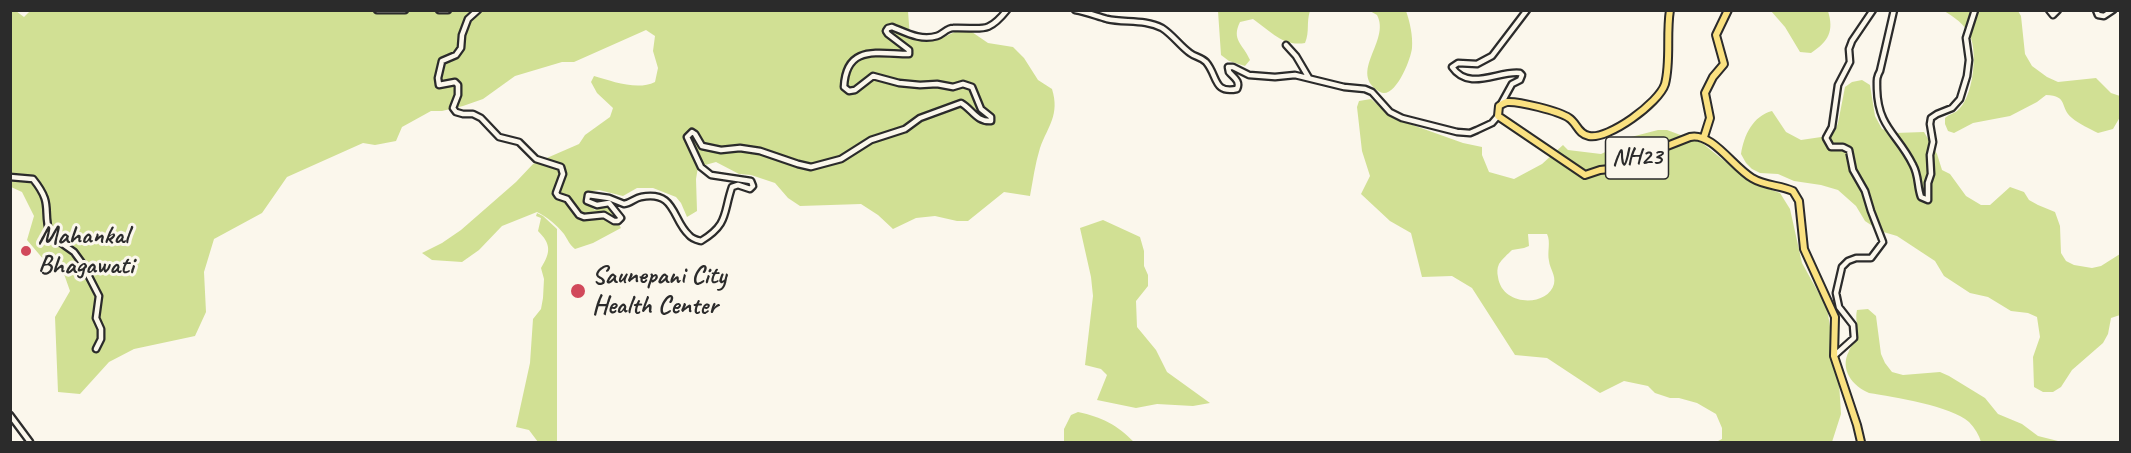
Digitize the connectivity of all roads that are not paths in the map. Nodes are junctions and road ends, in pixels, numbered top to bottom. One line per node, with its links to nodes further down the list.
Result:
1 (377, 10): 2 (street)
2 (405, 10)
3 (439, 10): 4 (street)
4 (448, 10)
5 (478, 10): 6 (street)
6 (1007, 10)
7 (1075, 10): 19 (street)
8 (1527, 10): 20 (street)
9 (1670, 10): 20 (main road, NH23)
10 (1728, 10): 22 (main road)
11 (1873, 10): 25 (street)
12 (1894, 10): 13 (street)
13 (1975, 10)
14 (2049, 10): 15 (street)
15 (2058, 10)
16 (2096, 10): 17 (street)
17 (2113, 10)
18 (1286, 45): 19 (street)
19 (1309, 78): 21 (street)
20 (1501, 105): 21 (main road)
21 (1498, 116): 22 (main road, NH23)
22 (1704, 137): 25 (main road, NH23)
23 (10, 177): 24 (street)
24 (96, 349)
25 (1834, 356): 28 (main road, NH23)
26 (10, 416): 27 (street)
27 (30, 442)
28 (1861, 442)

